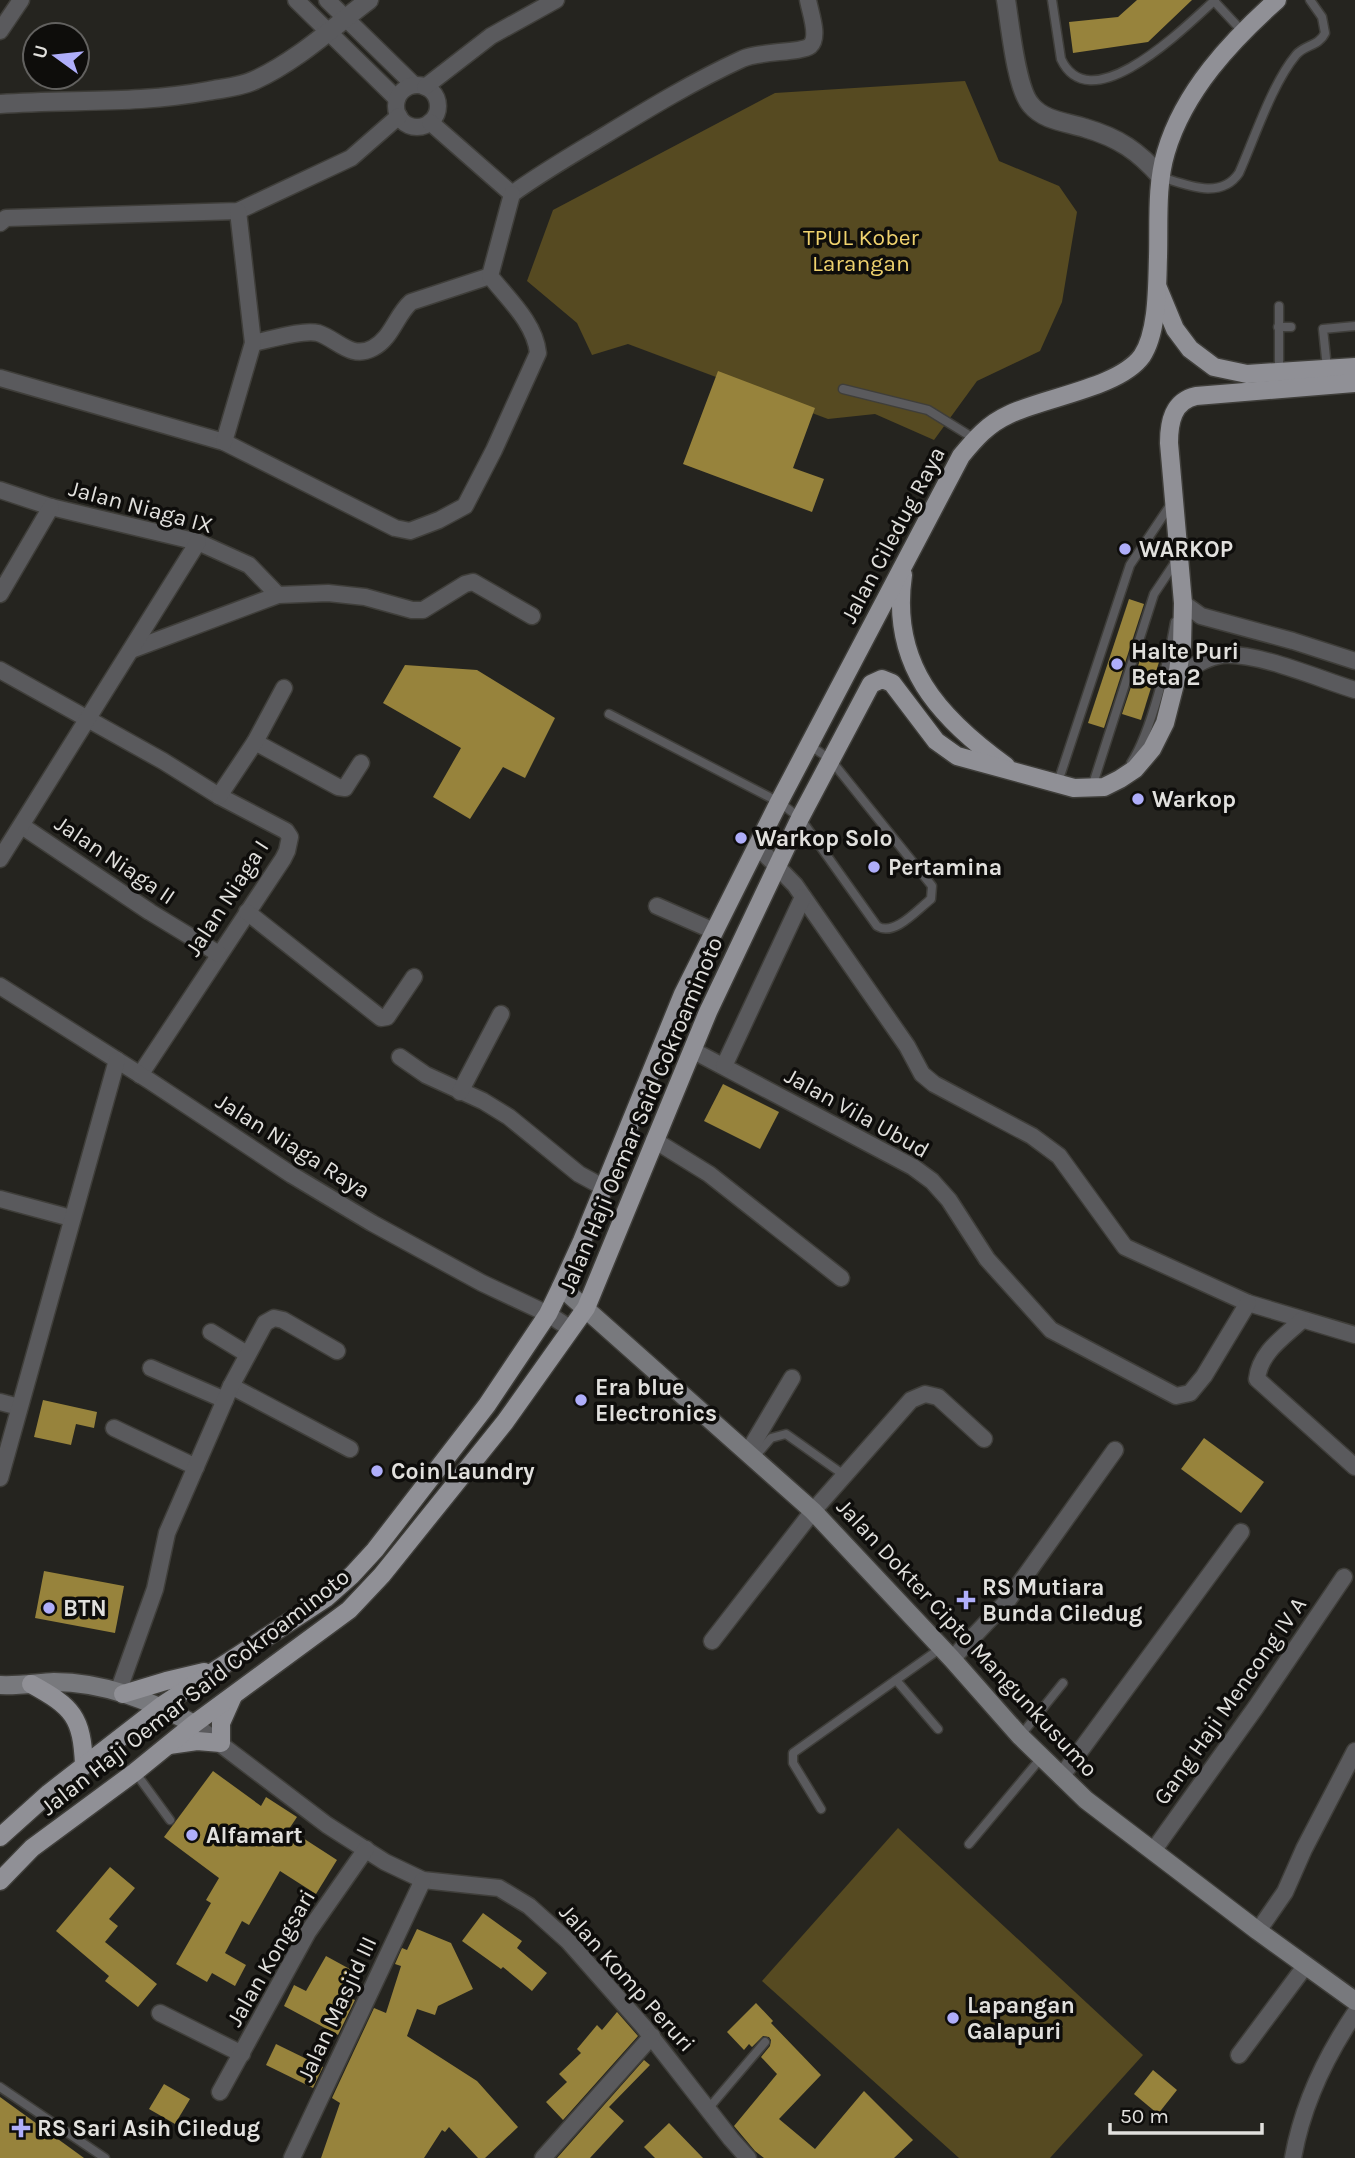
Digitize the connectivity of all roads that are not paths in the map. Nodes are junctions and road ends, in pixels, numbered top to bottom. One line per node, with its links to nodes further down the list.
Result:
1 (21, 0): 13 (street)
2 (296, 0): 15 (street)
3 (327, 0): 12 (street)
4 (369, 0): 12 (street)
5 (556, 0): 16 (street)
6 (808, 0): 22 (street)
7 (1006, 0): 21 (street)
8 (1052, 0): 9 (lane)
9 (1215, 0): 14 (lane)
10 (1277, 0): 14 (main road, Jalan Ciledug Raya)
11 (1311, 1): 21 (lane)
12 (345, 18): 15 (street); 16 (street)
13 (0, 31)
14 (1243, 32): 21 (main road, Jalan Ciledug Raya)
15 (328, 33): 17 (street); 18 (street)
16 (419, 86): 17 (street); 20 (street)
17 (397, 99): 19 (street)
18 (0, 104)
19 (399, 116): 20 (street); 23 (street)
20 (430, 122): 22 (street)
21 (1161, 177): 26 (main road, Jalan Ciledug Raya)
22 (513, 194): 25 (street)
23 (238, 211): 24 (street); 31 (street)
24 (0, 223)
25 (490, 276): 31 (street); 39 (street)
26 (1157, 286): 34 (main road); 38 (main road, Jalan Ciledug Raya)
27 (1279, 306): 29 (lane)
28 (1355, 326): 33 (lane)
29 (1278, 327): 30 (lane); 34 (lane)
30 (1291, 327)
31 (253, 343): 39 (street)
32 (1355, 367): 33 (main road)
33 (1326, 369): 34 (main road)
34 (1279, 372)
35 (0, 378): 39 (street)
36 (1355, 383): 41 (main road, Jalan Haji Oemar Said Cokroaminoto)
37 (843, 389): 38 (lane)
38 (975, 439): 44 (main road, Jalan Ciledug Raya)
39 (224, 442)
40 (0, 490): 42 (street, Jalan Niaga IX)
41 (1172, 502): 45 (main road, Jalan Haji Oemar Said Cokroaminoto); 67 (lane)
42 (51, 507): 43 (street, Jalan Niaga IX); 47 (street)
43 (198, 542): 48 (street, Jalan Niaga IX); 52 (street)
44 (908, 555): 61 (main road, Jalan Ciledug Raya); 65 (main road)
45 (1178, 559): 46 (main road, Jalan Haji Oemar Said Cokroaminoto); 68 (lane)
46 (1181, 584): 49 (main road, Jalan Haji Oemar Said Cokroaminoto); 66 (lane)
47 (0, 594)
48 (278, 595): 50 (street); 52 (street)
49 (1183, 603): 51 (street); 56 (main road, Jalan Haji Oemar Said Cokroaminoto)
50 (532, 616)
51 (1267, 634): 53 (street); 54 (street)
52 (131, 650): 60 (street)
53 (1262, 660): 56 (street); 58 (street)
54 (1352, 660): 58 (street)
55 (0, 670): 60 (street, Jalan Niaga I)
56 (1177, 676): 66 (main road, Jalan Haji Oemar Said Cokroaminoto)
57 (284, 688): 62 (street)
58 (1350, 688)
59 (609, 714): 70 (lane)
60 (86, 720): 69 (street, Jalan Niaga I); 72 (street)
61 (813, 737): 63 (lane); 70 (main road, Jalan Haji Oemar Said Cokroaminoto)
62 (255, 742): 64 (street); 69 (street)
63 (831, 760): 65 (main road, Jalan Haji Oemar Said Cokroaminoto); 71 (main road, Jalan Haji Oemar Said Cokroaminoto); 71 (lane)
64 (361, 763)
65 (1017, 774): 67 (main road, Jalan Haji Oemar Said Cokroaminoto)
66 (1115, 783): 68 (main road, Jalan Haji Oemar Said Cokroaminoto)
67 (1057, 785): 68 (main road, Jalan Haji Oemar Said Cokroaminoto)
68 (1092, 789)
69 (219, 796): 78 (street, Jalan Niaga I)
70 (779, 802): 71 (lane); 73 (main road, Jalan Haji Oemar Said Cokroaminoto)
71 (800, 818): 75 (main road, Jalan Haji Oemar Said Cokroaminoto)
72 (22, 826): 74 (street); 80 (street, Jalan Niaga II)
73 (757, 846): 75 (street); 79 (main road, Jalan Haji Oemar Said Cokroaminoto)
74 (0, 859)
75 (778, 867): 76 (street); 84 (main road, Jalan Haji Oemar Said Cokroaminoto)
76 (803, 897): 87 (street); 96 (street)
77 (657, 906): 79 (street)
78 (247, 912): 80 (street, Jalan Niaga I); 81 (street)
79 (714, 932): 91 (main road, Jalan Haji Oemar Said Cokroaminoto)
80 (219, 954): 88 (street, Jalan Niaga I)
81 (414, 977)
82 (0, 986): 86 (street, Jalan Niaga Raya)
83 (501, 1014): 89 (street)
84 (692, 1050): 87 (street, Jalan Vila Ubud); 90 (main road, Jalan Haji Oemar Said Cokroaminoto)
85 (400, 1057): 89 (street)
86 (117, 1060): 88 (street, Jalan Niaga Raya); 93 (street)
87 (724, 1066): 96 (street, Jalan Vila Ubud)
88 (140, 1074): 98 (street, Jalan Niaga Raya)
89 (460, 1092): 91 (street)
90 (654, 1140): 94 (street); 97 (main road, Jalan Haji Oemar Said Cokroaminoto)
91 (603, 1187): 95 (main road, Jalan Haji Oemar Said Cokroaminoto)
92 (0, 1199): 93 (street)
93 (71, 1218): 109 (street)
94 (841, 1278)
95 (561, 1287): 97 (main road, Jalan Dokter Cipto Mangunkusumo); 98 (main road, Jalan Haji Oemar Said Cokroaminoto)
96 (1248, 1303): 99 (street)
97 (586, 1308): 100 (main road, Jalan Haji Oemar Said Cokroaminoto); 114 (main road, Jalan Dokter Cipto Mangunkusumo)
98 (548, 1314): 100 (street, Jalan Niaga Raya); 124 (main road, Jalan Haji Oemar Said Cokroaminoto)
99 (1303, 1320): 102 (street); 116 (street)
100 (571, 1329): 130 (main road, Jalan Haji Oemar Said Cokroaminoto)
101 (211, 1332): 104 (street)
102 (1355, 1335)
103 (337, 1351): 104 (street)
104 (247, 1354): 107 (street)
105 (151, 1368): 107 (street)
106 (792, 1378): 114 (street)
107 (228, 1393): 112 (street); 115 (street)
108 (0, 1402): 109 (street)
109 (19, 1407): 118 (street)
110 (114, 1428): 115 (street)
111 (984, 1438): 117 (street)
112 (350, 1449)
113 (1115, 1450): 123 (street)
114 (751, 1455): 117 (lane); 119 (main road, Jalan Dokter Cipto Mangunkusumo)
115 (196, 1467): 129 (street)
116 (1355, 1467)
117 (844, 1475): 119 (street)
118 (0, 1478)
119 (813, 1511): 122 (street); 123 (main road, Jalan Dokter Cipto Mangunkusumo)
120 (1241, 1532): 141 (street)
121 (1344, 1577): 147 (street, Gang Haji Mencong IV A)
122 (712, 1641)
123 (946, 1654): 125 (lane); 134 (main road, Jalan Dokter Cipto Mangunkusumo)
124 (221, 1666): 129 (main road); 131 (main road, Jalan Haji Oemar Said Cokroaminoto)
125 (896, 1680): 133 (lane); 142 (lane)
126 (1063, 1683): 134 (lane)
127 (31, 1684): 128 (main road); 129 (main road); 139 (main road)
128 (0, 1685)
129 (120, 1693): 131 (main road)
130 (234, 1694): 132 (main road, Jalan Haji Oemar Said Cokroaminoto); 135 (main road)
131 (161, 1706): 132 (main road); 139 (main road, Jalan Haji Oemar Said Cokroaminoto)
132 (194, 1724): 135 (street, Jalan Komp Peruri); 136 (main road, Jalan Haji Oemar Said Cokroaminoto)
133 (937, 1729)
134 (1020, 1736): 138 (main road, Jalan Dokter Cipto Mangunkusumo)
135 (221, 1743): 136 (main road); 146 (street, Jalan Komp Peruri)
136 (169, 1745): 140 (main road, Jalan Haji Oemar Said Cokroaminoto)
137 (1355, 1751): 150 (street)
138 (1042, 1758): 141 (main road, Jalan Dokter Cipto Mangunkusumo); 145 (lane)
139 (84, 1765): 144 (main road, Jalan Haji Oemar Said Cokroaminoto)
140 (135, 1772): 143 (lane); 149 (main road, Jalan Haji Oemar Said Cokroaminoto)
141 (1061, 1777): 147 (main road, Jalan Dokter Cipto Mangunkusumo)
142 (821, 1809)
143 (170, 1820)
144 (0, 1838)
145 (969, 1844)
146 (366, 1849): 148 (street, Jalan Komp Peruri); 157 (street, Jalan Kongsari)
147 (1153, 1851): 150 (main road, Jalan Dokter Cipto Mangunkusumo)
148 (423, 1880): 155 (street, Jalan Komp Peruri); 163 (street, Jalan Masjid III)
149 (0, 1881)
150 (1258, 1931): 151 (main road, Jalan Dokter Cipto Mangunkusumo)
151 (1306, 1965): 152 (main road, Jalan Dokter Cipto Mangunkusumo); 158 (street)
152 (1355, 2001)
153 (160, 2013): 157 (street)
154 (1355, 2013): 166 (street)
155 (652, 2036): 161 (street, Jalan Komp Peruri); 164 (street)
156 (765, 2042): 161 (lane)
157 (242, 2054): 160 (street, Jalan Kongsari)
158 (1239, 2055)
159 (0, 2087): 162 (lane)
160 (220, 2092)
161 (708, 2109): 165 (street, Jalan Komp Peruri)
162 (105, 2158)
163 (292, 2158)
164 (543, 2158)
165 (748, 2158)
166 (1293, 2158)

